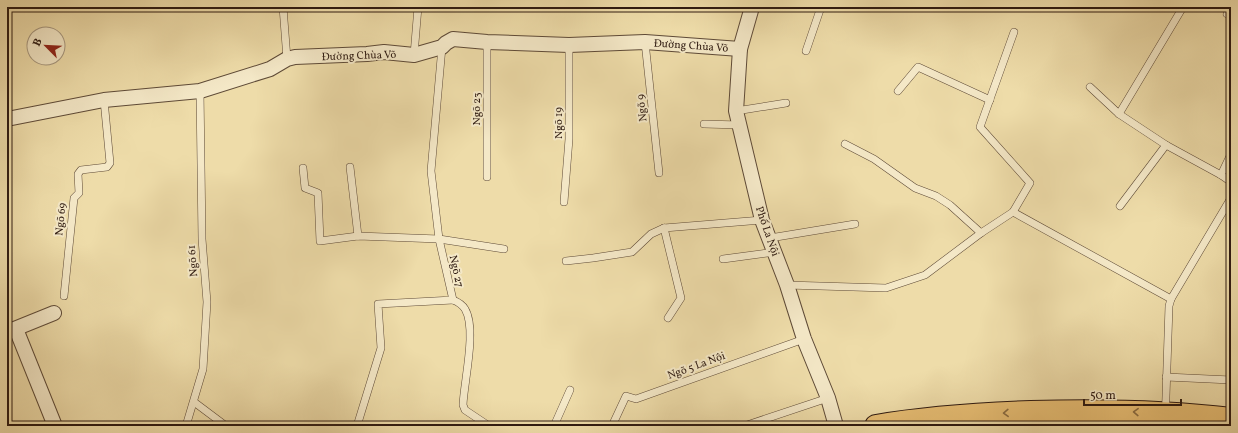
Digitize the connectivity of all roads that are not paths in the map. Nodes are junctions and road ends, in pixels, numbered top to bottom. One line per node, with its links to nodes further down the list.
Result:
1 (283, 7): 14 (lane)
2 (418, 7): 13 (lane)
3 (752, 7): 11 (street, Phố La Nội)
4 (821, 7): 12 (lane)
5 (1183, 7): 22 (lane)
6 (1014, 32): 19 (lane)
7 (487, 42): 9 (street, Đường Chùa Võ); 10 (street, Đường Chùa Võ); 33 (lane, Ngõ 23)
8 (645, 42): 9 (street, Đường Chùa Võ); 11 (street, Đường Chùa Võ); 31 (lane, Ngõ 9)
9 (569, 45): 36 (lane, Ngõ 19)
10 (442, 47): 13 (street, Đường Chùa Võ); 45 (lane, Ngõ 27)
11 (740, 48): 21 (street, Phố La Nội)
12 (806, 51)
13 (414, 55): 14 (street, Đường Chùa Võ)
14 (287, 59): 16 (street, Đường Chùa Võ)
15 (1090, 87): 22 (lane)
16 (200, 91): 18 (street, Đường Chùa Võ); 62 (lane, Ngõ 61)
17 (898, 91): 19 (lane)
18 (104, 100): 23 (street, Đường Chùa Võ); 51 (lane, Ngõ 69)
19 (990, 100): 38 (lane)
20 (786, 103): 21 (lane)
21 (736, 111): 25 (street, Phố La Nội)
22 (1119, 114): 27 (lane)
23 (7, 119)
24 (704, 124): 25 (lane)
25 (740, 125): 39 (street, Phố La Nội)
26 (845, 144): 42 (lane)
27 (1166, 145): 32 (lane); 37 (lane)
28 (1231, 154): 32 (lane)
29 (350, 167): 43 (lane)
30 (303, 168): 43 (lane)
31 (658, 173)
32 (1221, 176): 34 (lane)
33 (487, 177)
34 (1231, 182)
35 (1231, 198): 52 (lane)
36 (564, 202)
37 (1120, 206)
38 (1013, 212): 42 (lane); 52 (lane)
39 (762, 220): 41 (lane); 44 (street, Phố La Nội)
40 (855, 224): 44 (lane)
41 (664, 228): 49 (lane); 55 (lane)
42 (981, 233): 50 (lane)
43 (358, 236): 45 (lane)
44 (770, 238): 47 (street, Phố La Nội)
45 (439, 239): 46 (lane); 53 (lane, Ngõ 27)
46 (504, 249)
47 (775, 252): 48 (lane); 50 (street, Phố La Nội)
48 (723, 259)
49 (566, 261)
50 (787, 285): 57 (street, Phố La Nội)
51 (64, 296)
52 (1171, 299): 58 (lane)
53 (453, 300): 68 (lane, Ngõ 27); 69 (lane)
54 (54, 313): 56 (street)
55 (668, 318)
56 (12, 331): 65 (street)
57 (804, 338): 61 (street, Phố La Nội); 71 (lane, Ngõ 5 La Nội)
58 (1166, 377): 59 (lane); 64 (lane)
59 (1231, 380)
60 (570, 390): 70 (lane)
61 (828, 398): 72 (lane); 73 (street, Phố La Nội)
62 (194, 402): 66 (lane, Ngõ 61); 67 (lane)
63 (1231, 418): 64 (main road)
64 (1165, 420): 74 (main road, one-way to 74)
65 (55, 426)
66 (186, 426)
67 (226, 426)
68 (357, 426)
69 (489, 426)
70 (554, 426)
71 (612, 426)
72 (744, 426)
73 (836, 426)
74 (876, 426)

